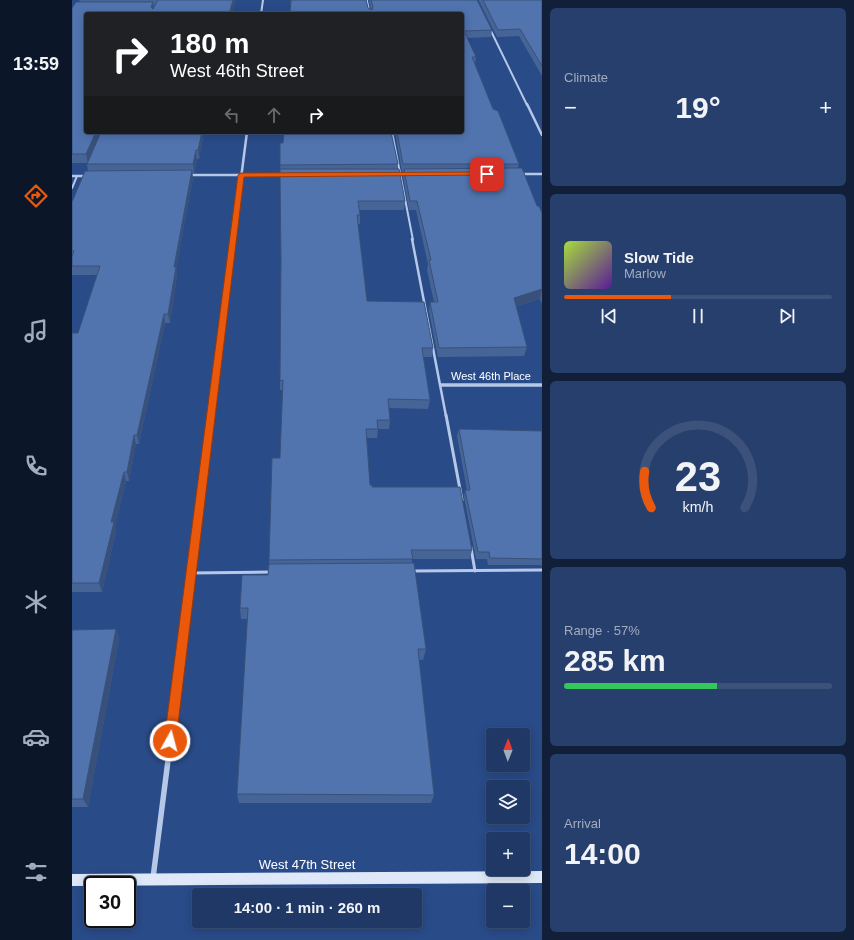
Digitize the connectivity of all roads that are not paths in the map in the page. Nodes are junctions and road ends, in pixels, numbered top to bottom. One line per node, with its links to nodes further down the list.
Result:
1 (263, 0): 3 (street)
2 (367, 0): 4 (lane)
3 (261, 12)
4 (370, 12)
5 (490, 28): 8 (street)
6 (247, 134): 16 (street)
7 (392, 134): 11 (lane)
8 (542, 135)
9 (87, 172): 20 (lane)
10 (393, 174): 11 (street)
11 (400, 174): 12 (street); 23 (lane)
12 (408, 174)
13 (515, 174): 14 (street)
14 (542, 174)
15 (181, 175): 16 (street)
16 (241, 175): 17 (street); 31 (street)
17 (291, 175)
18 (72, 176): 19 (street)
19 (77, 176): 20 (street); 22 (lane)
20 (85, 176): 21 (street)
21 (93, 176)
22 (72, 188)
23 (441, 385): 24 (street, West 46th Place); 25 (lane)
24 (542, 385)
25 (464, 508)
26 (471, 547): 29 (lane)
27 (542, 570): 29 (lane)
28 (405, 571): 29 (lane)
29 (475, 571)
30 (279, 572): 31 (lane)
31 (191, 573): 33 (street)
32 (542, 877): 33 (main road, West 47th Street)
33 (153, 879): 34 (main road, West 47th Street)
34 (72, 880)

